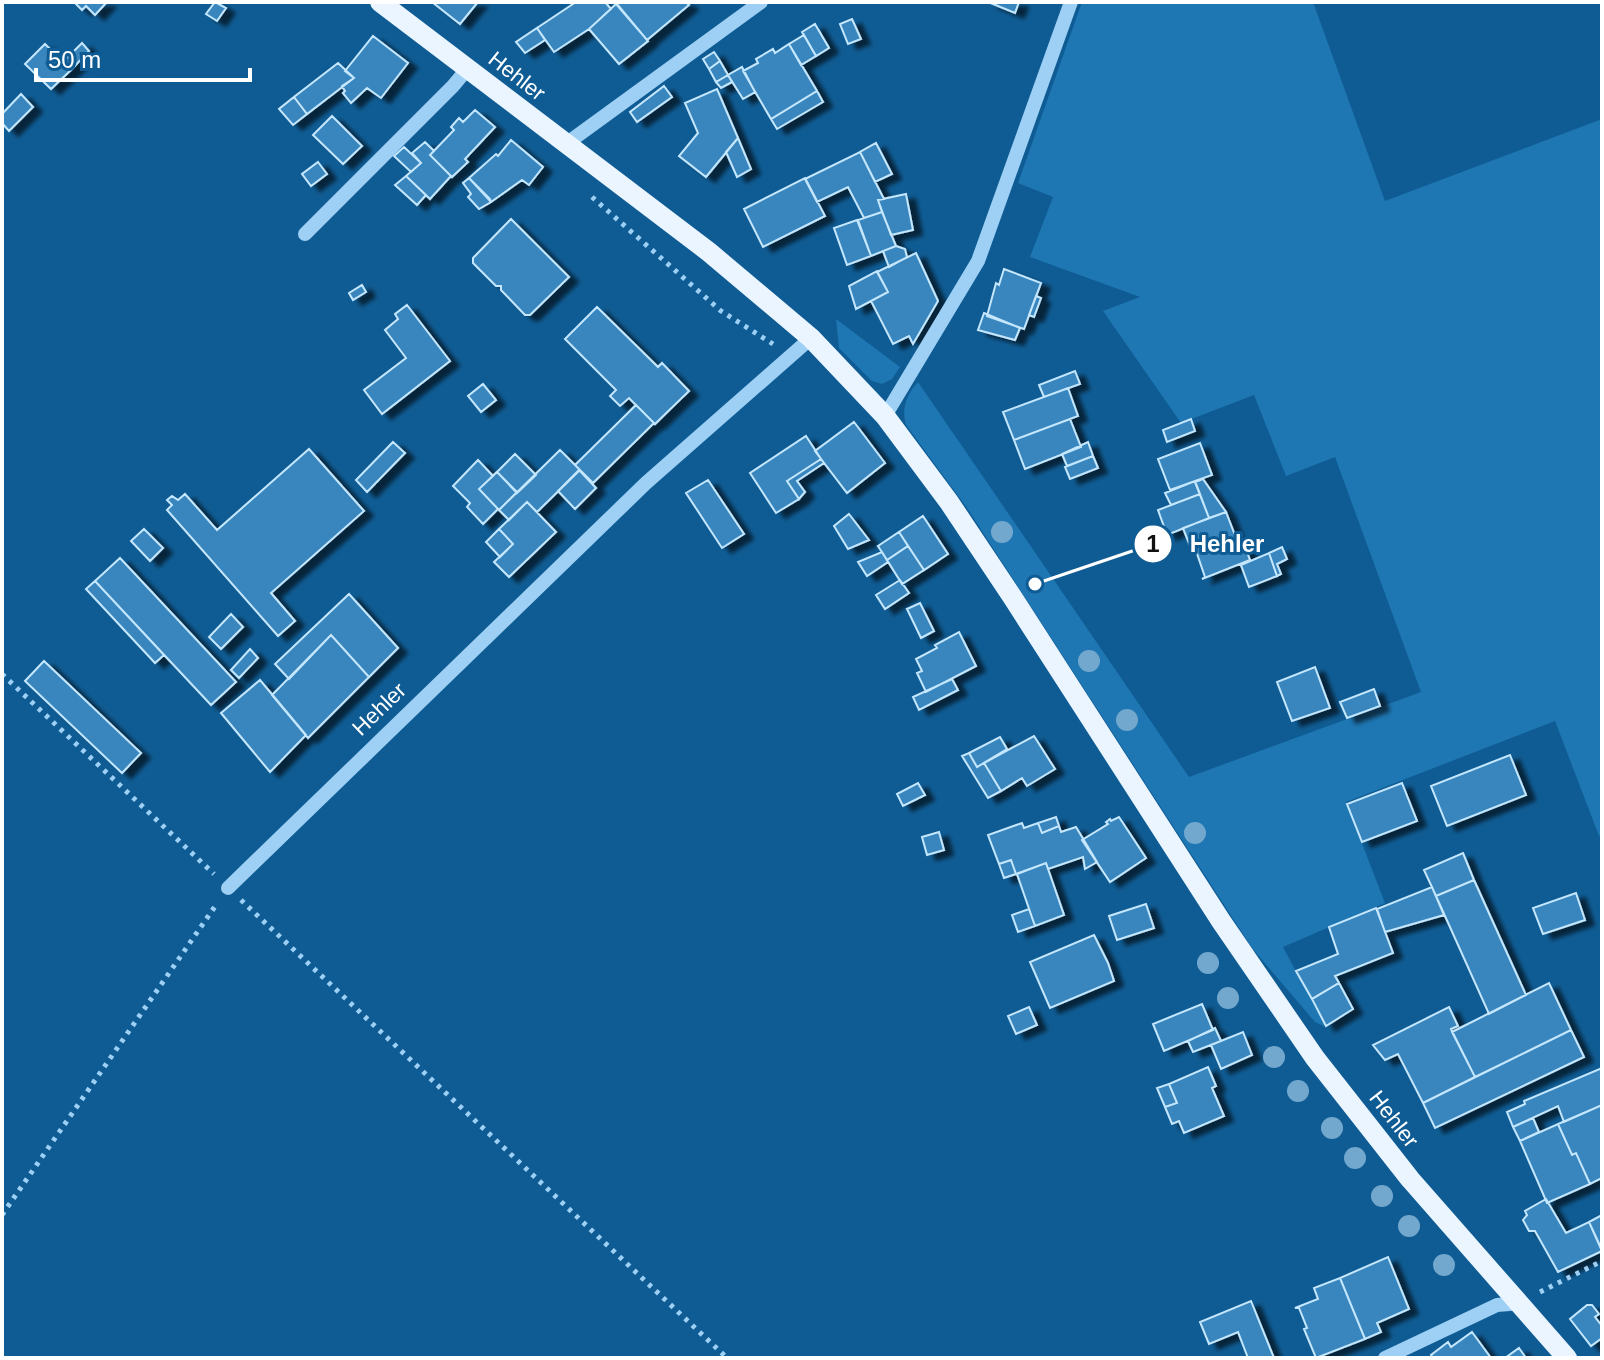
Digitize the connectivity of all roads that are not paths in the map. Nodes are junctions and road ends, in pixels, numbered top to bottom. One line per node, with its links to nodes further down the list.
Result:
1 (380, 2): 4 (main road, Hehler)
2 (761, 2): 5 (street)
3 (1071, 2): 8 (street)
4 (468, 68): 5 (main road, Hehler); 6 (street)
5 (566, 144): 7 (main road, Hehler)
6 (305, 234)
7 (811, 338): 8 (main road, Hehler); 9 (street, Hehler)
8 (885, 416): 10 (main road, Hehler)
9 (228, 888)
10 (1522, 1303): 11 (street); 12 (main road, Hehler)
11 (1385, 1358)
12 (1567, 1358)

